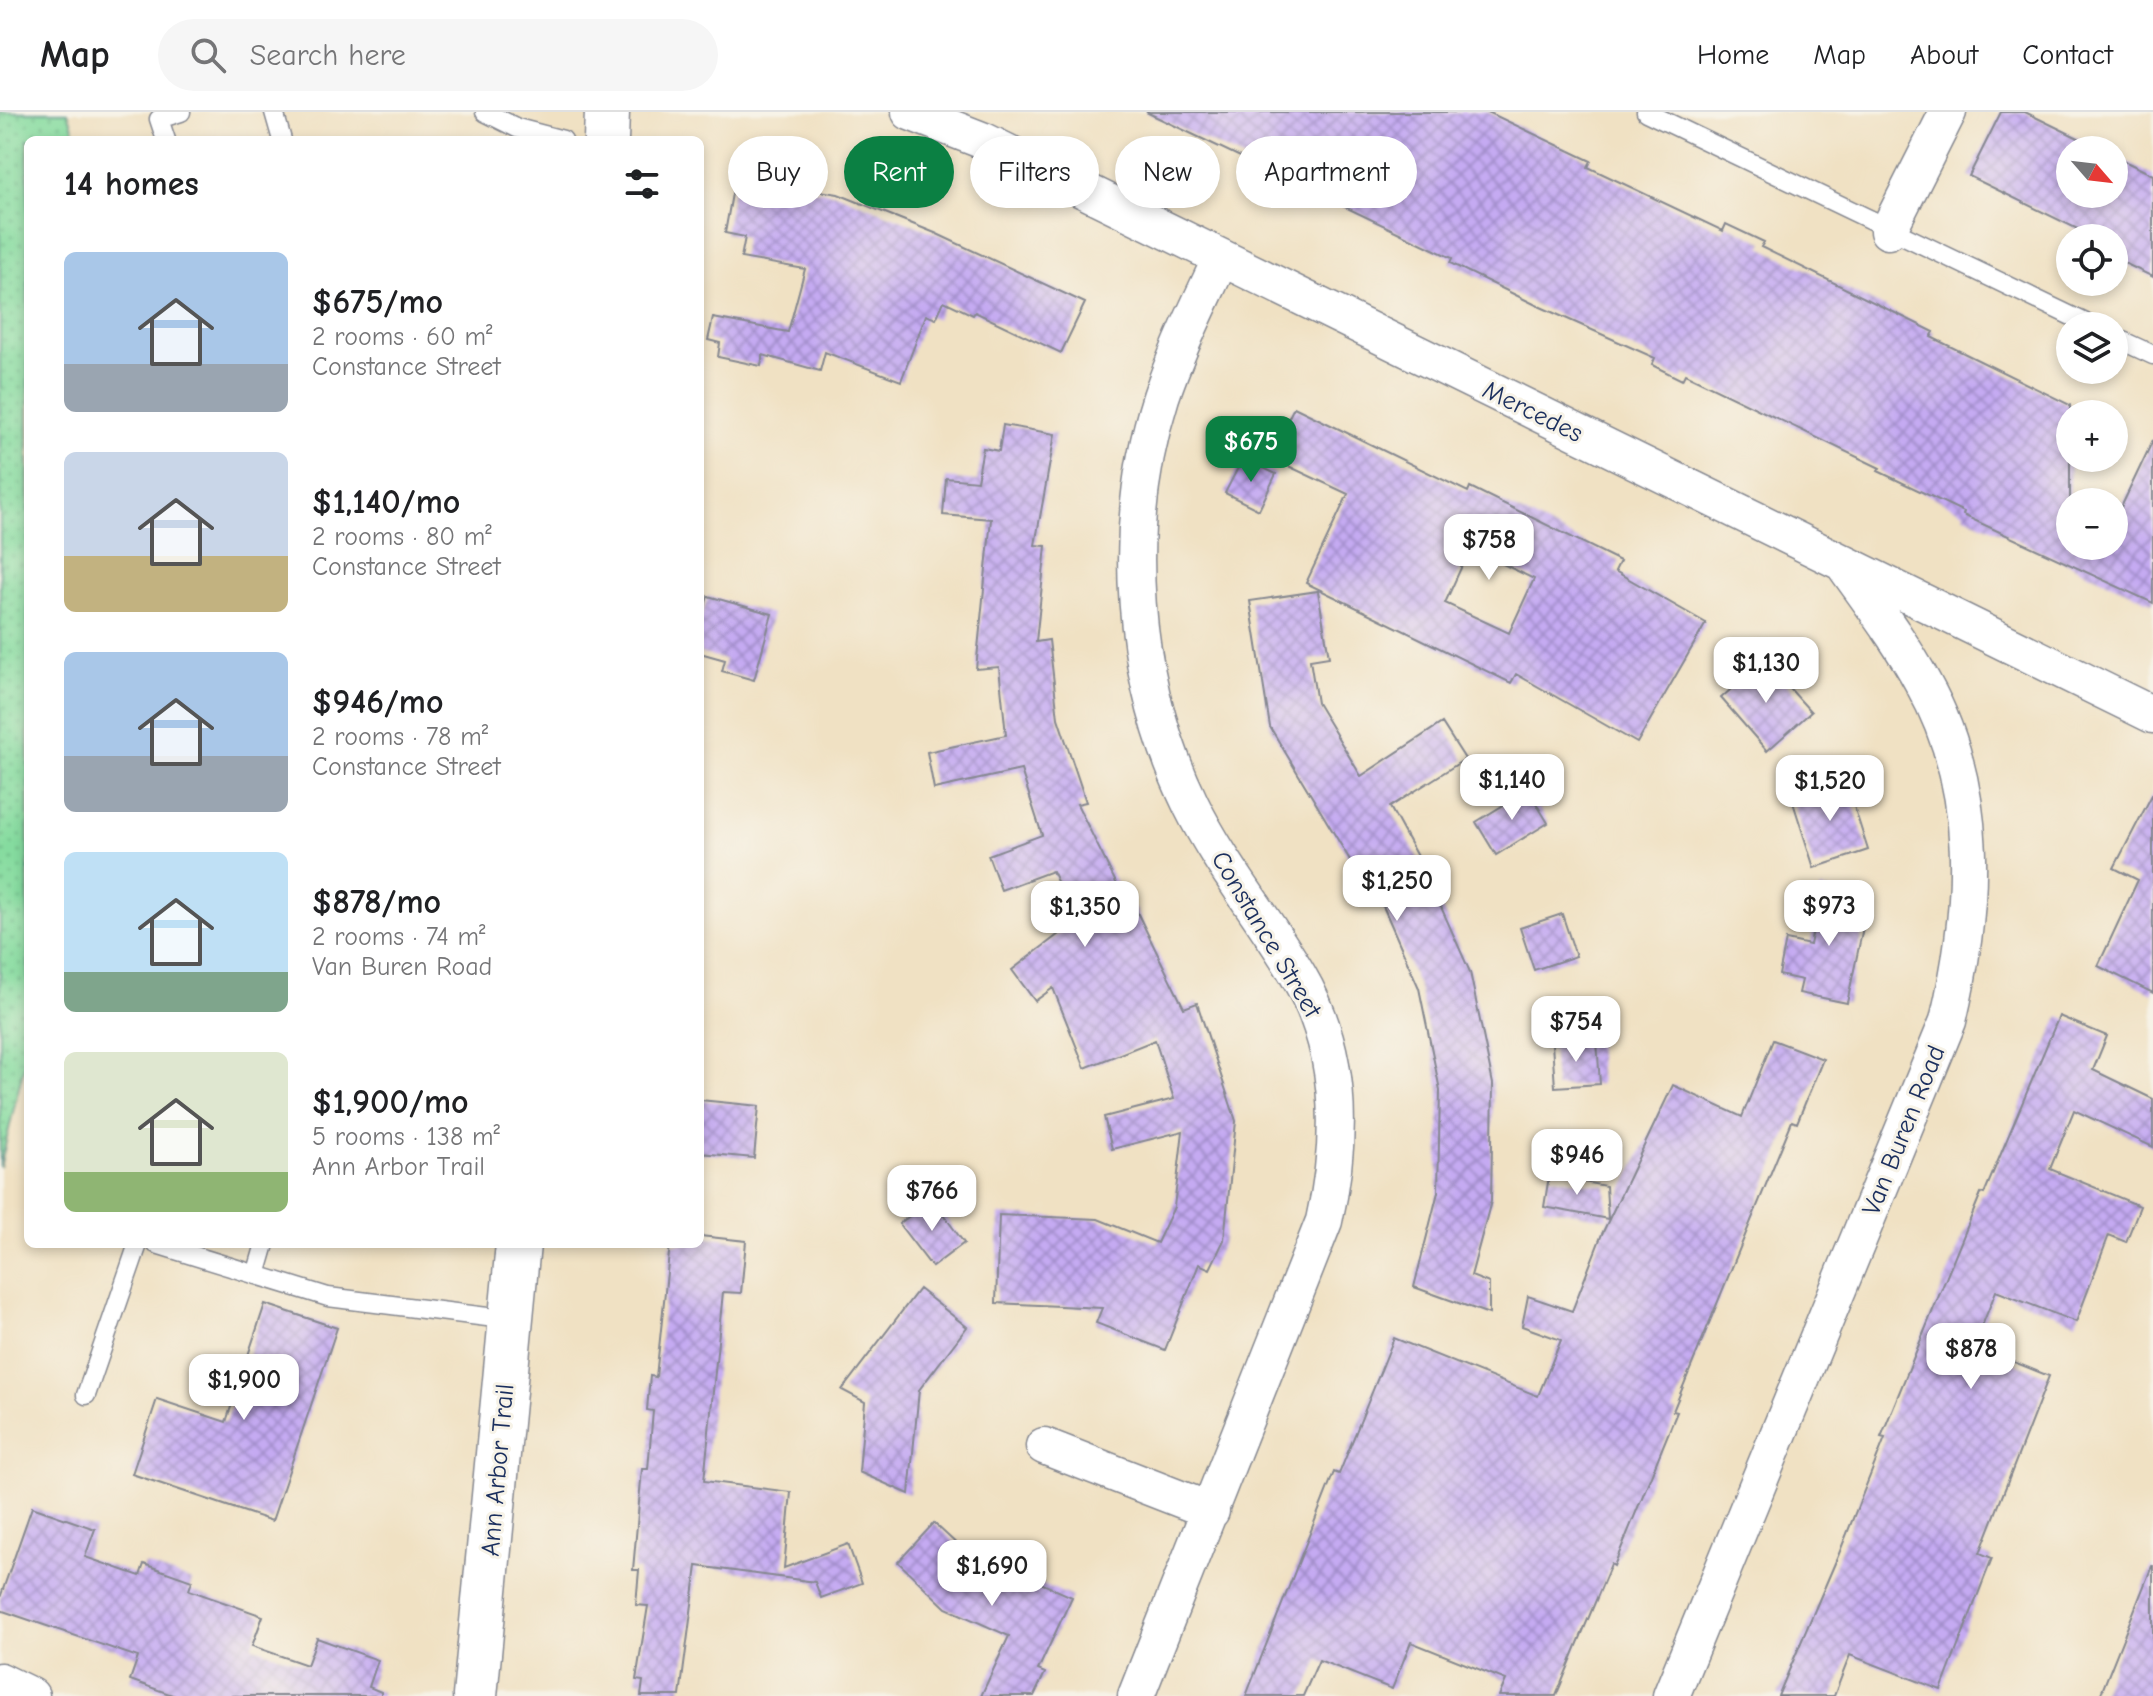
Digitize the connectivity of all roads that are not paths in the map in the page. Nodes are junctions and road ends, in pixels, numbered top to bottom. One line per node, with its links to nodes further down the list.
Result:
1 (181, 112): 8 (lane)
2 (274, 112): 9 (lane)
3 (485, 112): 10 (lane)
4 (607, 112): 11 (street)
5 (910, 112): 13 (street, Mercedes)
6 (1646, 112): 12 (lane)
7 (1948, 112): 12 (street)
8 (165, 136)
9 (281, 136)
10 (548, 136)
11 (606, 136)
12 (1888, 231): 14 (lane)
13 (1221, 258): 17 (street, Mercedes); 27 (street, Constance Street)
14 (2062, 312)
15 (2128, 343): 16 (lane)
16 (2153, 355)
17 (1842, 562): 18 (street, Mercedes); 32 (street, Van Buren Road)
18 (2153, 715)
19 (137, 1248): 25 (lane)
20 (169, 1248): 23 (lane)
21 (264, 1248): 23 (lane)
22 (518, 1248): 24 (street, Ann Arbor Trail)
23 (256, 1275): 24 (lane)
24 (511, 1320): 30 (street, Ann Arbor Trail)
25 (86, 1395)
26 (1044, 1446): 27 (street)
27 (1211, 1511): 31 (street, Constance Street)
28 (0, 1681): 29 (street)
29 (31, 1696)
30 (475, 1696)
31 (1136, 1696)
32 (1671, 1696)

